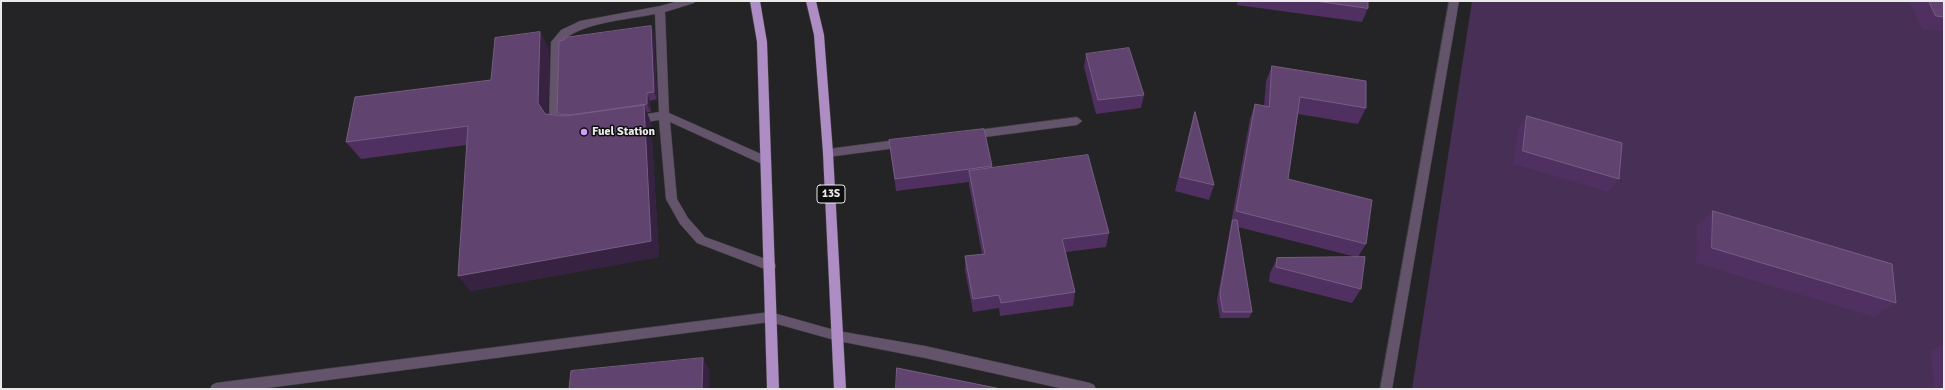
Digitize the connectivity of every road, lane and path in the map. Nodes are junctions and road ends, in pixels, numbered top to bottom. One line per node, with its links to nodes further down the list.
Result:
1 (691, 1): 5 (street)
2 (755, 1): 13 (highway)
3 (811, 1): 12 (highway, 13S)
4 (1454, 1): 21 (street)
5 (660, 10): 6 (street); 9 (street)
6 (664, 115): 7 (street); 13 (street); 14 (street)
7 (626, 121)
8 (1077, 121): 10 (street)
9 (574, 128)
10 (960, 136)
11 (914, 142): 12 (street)
12 (828, 153): 16 (highway, 13S)
13 (766, 162): 14 (highway)
14 (770, 266): 15 (highway)
15 (770, 317): 16 (street); 17 (street); 18 (highway)
16 (838, 336): 19 (highway, 13S); 20 (street)
17 (216, 389)
18 (773, 389)
19 (840, 389)
20 (1090, 389)
21 (1386, 389)

